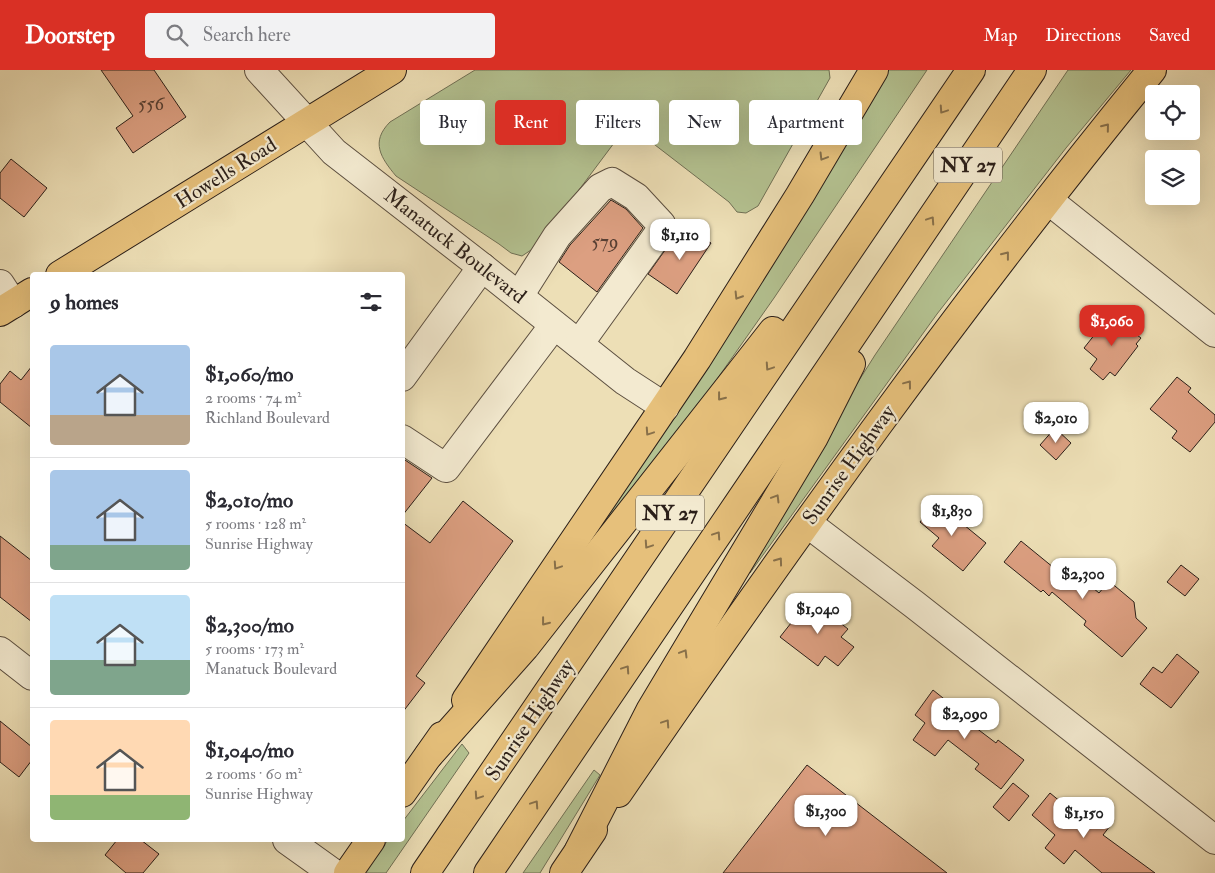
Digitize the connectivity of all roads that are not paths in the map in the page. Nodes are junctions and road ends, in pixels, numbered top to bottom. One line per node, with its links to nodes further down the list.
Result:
1 (259, 70): 7 (street, Manatuck Boulevard)
2 (392, 70): 7 (main road, Howells Road)
3 (874, 70): 18 (main road, one-way to 18)
4 (971, 70): 8 (main road, Sunrise Highway / NY 27, one-way to 8)
5 (1032, 70): 10 (main road, NY 27, one-way to 5)
6 (1152, 70): 9 (main road, Sunrise Highway, one-way to 6)
7 (307, 123): 11 (street, Manatuck Boulevard); 12 (main road, Howells Road)
8 (914, 153): 23 (main road, one-way to 23); 31 (main road, Sunrise Highway / NY 27, one-way to 31)
9 (1048, 200): 15 (street); 20 (main road, Sunrise Highway, one-way to 9)
10 (904, 260): 28 (main road, one-way to 10); 32 (main road, NY 27, one-way to 10)
11 (482, 267): 13 (street, Manatuck Boulevard); 17 (street)
12 (65, 272)
13 (519, 296): 14 (street, Manatuck Boulevard); 16 (street)
14 (554, 324): 16 (street, Manatuck Boulevard); 19 (street)
15 (1215, 333)
16 (579, 344): 18 (street, Manatuck Boulevard)
17 (405, 372)
18 (665, 408): 23 (main road, one-way to 23)
19 (405, 441)
20 (807, 522): 25 (street); 28 (main road, Sunrise Highway, one-way to 20)
21 (0, 651): 22 (street)
22 (30, 674)
23 (429, 755): 24 (main road)
24 (405, 789)
25 (1215, 840)
26 (290, 842): 29 (street)
27 (369, 842): 30 (main road)
28 (579, 850): 33 (main road, Sunrise Highway)
29 (333, 873)
30 (348, 873)
31 (426, 873)
32 (488, 873)
33 (564, 873)

